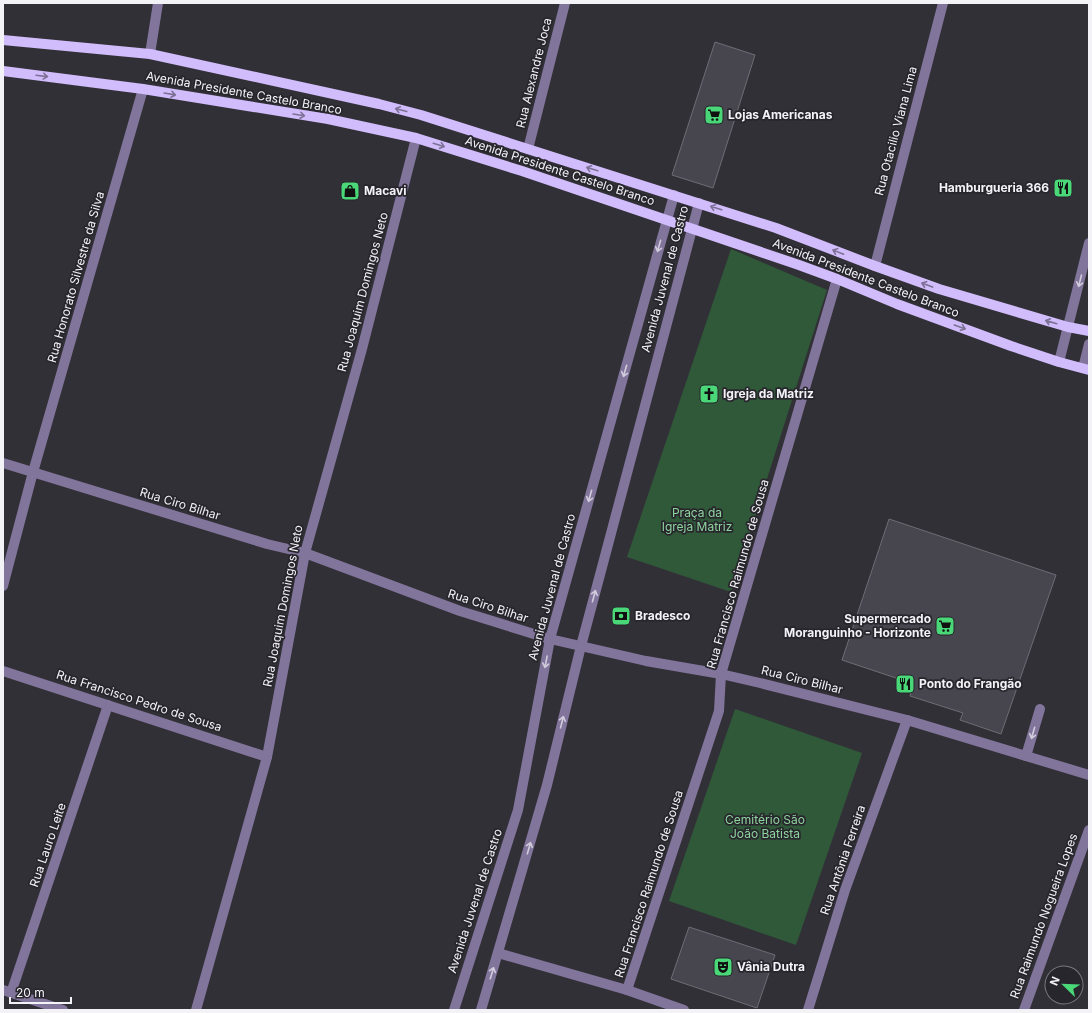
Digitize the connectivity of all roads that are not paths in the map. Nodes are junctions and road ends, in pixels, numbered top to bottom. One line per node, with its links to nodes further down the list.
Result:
1 (158, 3): 5 (street)
2 (565, 3): 9 (street, Rua Alexandre Joca)
3 (943, 3): 15 (street, Rua Otacilio Viana Lima)
4 (3, 40): 5 (main road, Avenida Presidente Castelo Branco)
5 (150, 54): 9 (main road, Avenida Presidente Castelo Branco, one-way to 5)
6 (3, 71): 7 (main road, Avenida Presidente Castelo Branco, one-way to 7)
7 (144, 89): 8 (main road, Avenida Presidente Castelo Branco, one-way to 8); 23 (street, Rua Honorato Silvestre da Silva)
8 (416, 138): 12 (main road, Avenida Presidente Castelo Branco, one-way to 12); 24 (street, Rua Joaquim Domingos Neto)
9 (528, 149): 10 (main road, Avenida Presidente Castelo Branco, one-way to 9)
10 (674, 194): 11 (main road, Avenida Presidente Castelo Branco); 12 (street, Avenida Juvenal de Castro)
11 (699, 203): 13 (street, Avenida Juvenal de Castro); 15 (main road, Avenida Presidente Castelo Branco, one-way to 11)
12 (666, 221): 13 (main road, Avenida Presidente Castelo Branco); 26 (street, Avenida Juvenal de Castro, one-way to 26)
13 (691, 229): 16 (main road, Avenida Presidente Castelo Branco); 27 (street, Avenida Juvenal de Castro, one-way to 13)
14 (1089, 243): 17 (street, one-way to 17)
15 (874, 266): 17 (main road, Avenida Presidente Castelo Branco, one-way to 15)
16 (837, 279): 20 (main road, Avenida Presidente Castelo Branco, one-way to 20); 29 (street, Rua Francisco Raimundo de Sousa)
17 (1068, 327): 18 (main road, Avenida Presidente Castelo Branco); 20 (street)
18 (1089, 331)
19 (1089, 344): 21 (street)
20 (1059, 362): 21 (main road, Avenida Presidente Castelo Branco)
21 (1086, 369)
22 (3, 463): 23 (street, Rua Ciro Bilhar)
23 (33, 472): 24 (street, Rua Ciro Bilhar); 25 (street, Rua Honorato Silvestre da Silva)
24 (305, 553): 26 (street, Rua Ciro Bilhar); 34 (street, Rua Joaquim Domingos Neto)
25 (3, 586)
26 (550, 639): 27 (street, Rua Ciro Bilhar); 42 (street, Avenida Juvenal de Castro, one-way to 42)
27 (581, 646): 29 (street, Rua Ciro Bilhar); 37 (street, Avenida Juvenal de Castro, one-way to 27)
28 (3, 671): 30 (street, Rua Francisco Pedro de Sousa)
29 (721, 674): 32 (street, Rua Ciro Bilhar); 38 (street, Rua Francisco Raimundo de Sousa)
30 (108, 705): 34 (street, Rua Francisco Pedro de Sousa); 39 (street, Rua Lauro Leite)
31 (1040, 709): 33 (street, one-way to 33)
32 (907, 720): 33 (street, Rua Ciro Bilhar); 45 (street, Rua Antônia Ferreira)
33 (1026, 756): 35 (street, Rua Ciro Bilhar)
34 (267, 757): 41 (street, Rua Joaquim Domingos Neto)
35 (1089, 775)
36 (1089, 830): 46 (street, Rua Raimundo Nogueira Lopes)
37 (498, 953): 38 (street); 43 (street, Avenida Juvenal de Castro, one-way to 37)
38 (627, 990): 44 (street)
39 (7, 992): 40 (street)
40 (63, 1010)
41 (196, 1010)
42 (454, 1010)
43 (481, 1010)
44 (684, 1010)
45 (808, 1010)
46 (1024, 1010)

